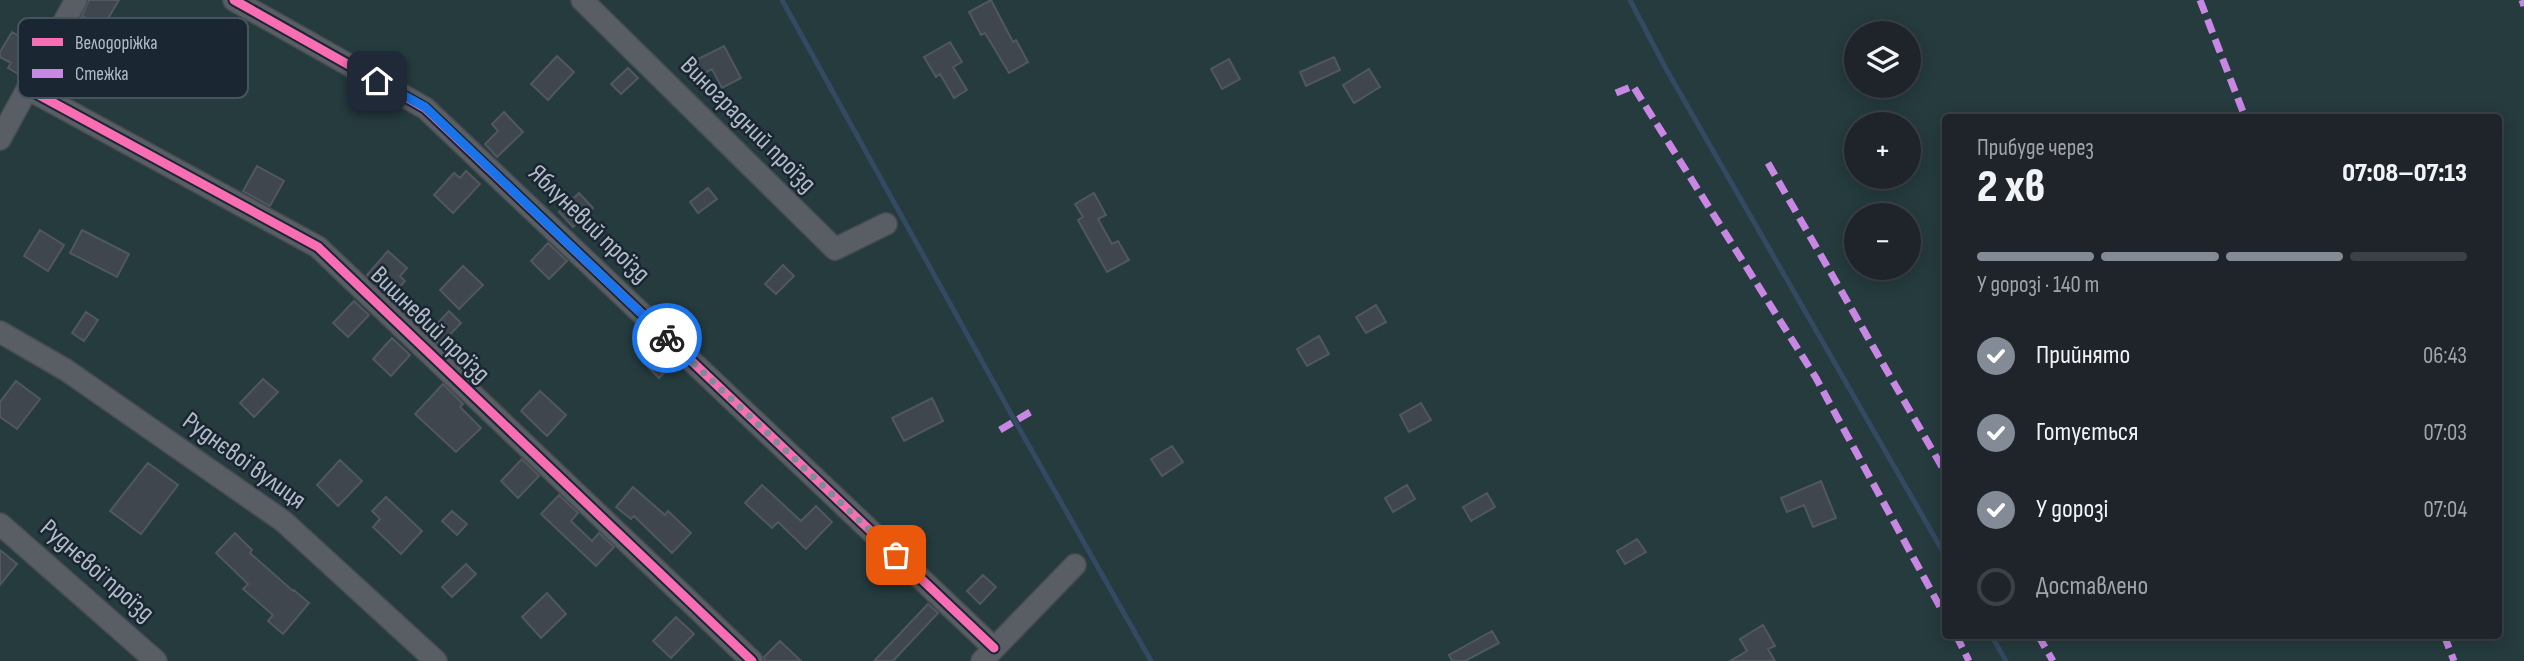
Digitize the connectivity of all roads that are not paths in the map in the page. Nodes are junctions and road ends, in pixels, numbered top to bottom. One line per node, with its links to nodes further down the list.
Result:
1 (76, 0): 4 (street)
2 (234, 0): 12 (street, Яблуневий проїзд)
3 (582, 0): 8 (street, Виноградний проїзд)
4 (66, 18)
5 (23, 98): 7 (street)
6 (45, 98): 15 (street, Вишневий проїзд)
7 (0, 139)
8 (886, 224)
9 (0, 332): 14 (street, Руднєвої вулиця)
10 (0, 524): 13 (street, Руднєвої проїзд)
11 (1075, 565): 12 (street)
12 (988, 655)
13 (156, 661)
14 (436, 661)
15 (752, 661)

